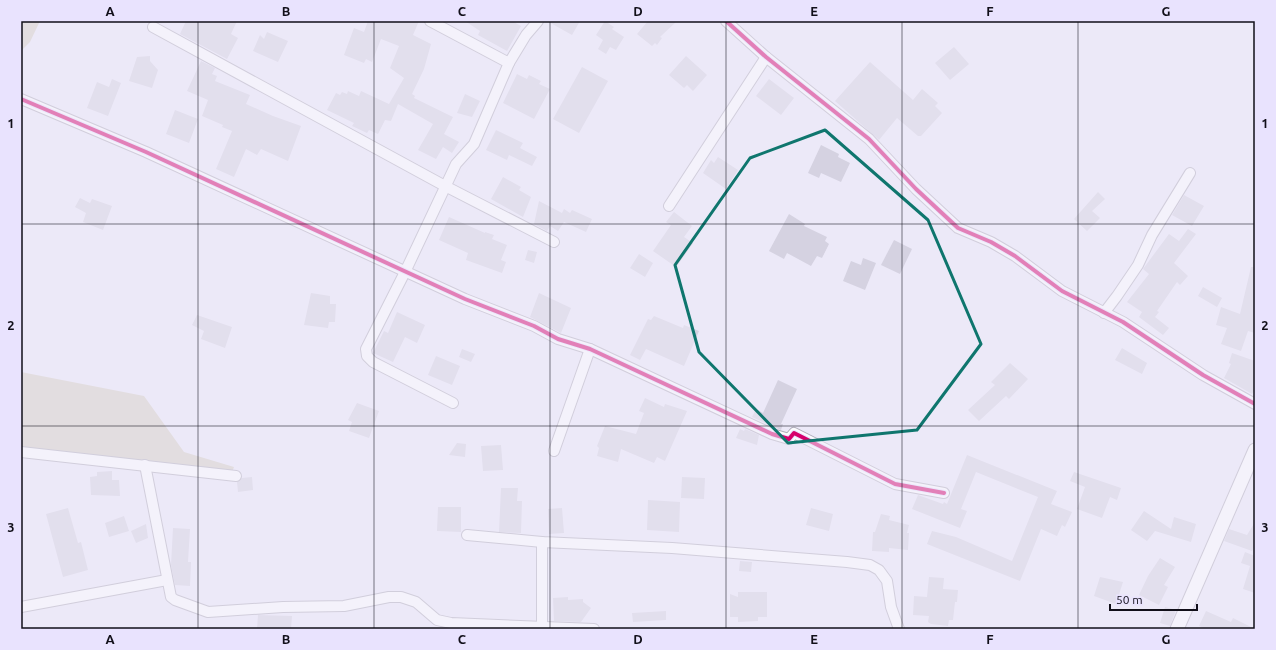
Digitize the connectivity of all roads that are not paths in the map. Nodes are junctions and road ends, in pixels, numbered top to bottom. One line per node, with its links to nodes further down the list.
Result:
1 (430, 21): 6 (street)
2 (538, 21): 6 (street)
3 (726, 21): 5 (street)
4 (153, 27): 9 (street)
5 (766, 57): 10 (street); 13 (street)
6 (509, 63): 9 (street)
7 (21, 99): 12 (street)
8 (1190, 173): 13 (street)
9 (445, 186): 11 (street); 12 (street)
10 (669, 206)
11 (554, 242)
12 (406, 270): 14 (street); 15 (street)
13 (1104, 313): 16 (street)
14 (590, 349): 18 (street); 23 (street)
15 (453, 403)
16 (1255, 404)
17 (1255, 450): 21 (street)
18 (554, 451)
19 (21, 452): 20 (street)
20 (145, 465): 22 (street); 26 (street)
21 (1251, 469): 31 (street)
22 (236, 476)
23 (944, 493)
24 (467, 535): 25 (street)
25 (542, 542): 28 (street); 30 (street)
26 (167, 580): 27 (street); 28 (street)
27 (21, 608)
28 (542, 626): 29 (street)
29 (594, 629)
30 (899, 629)
31 (1177, 629)

